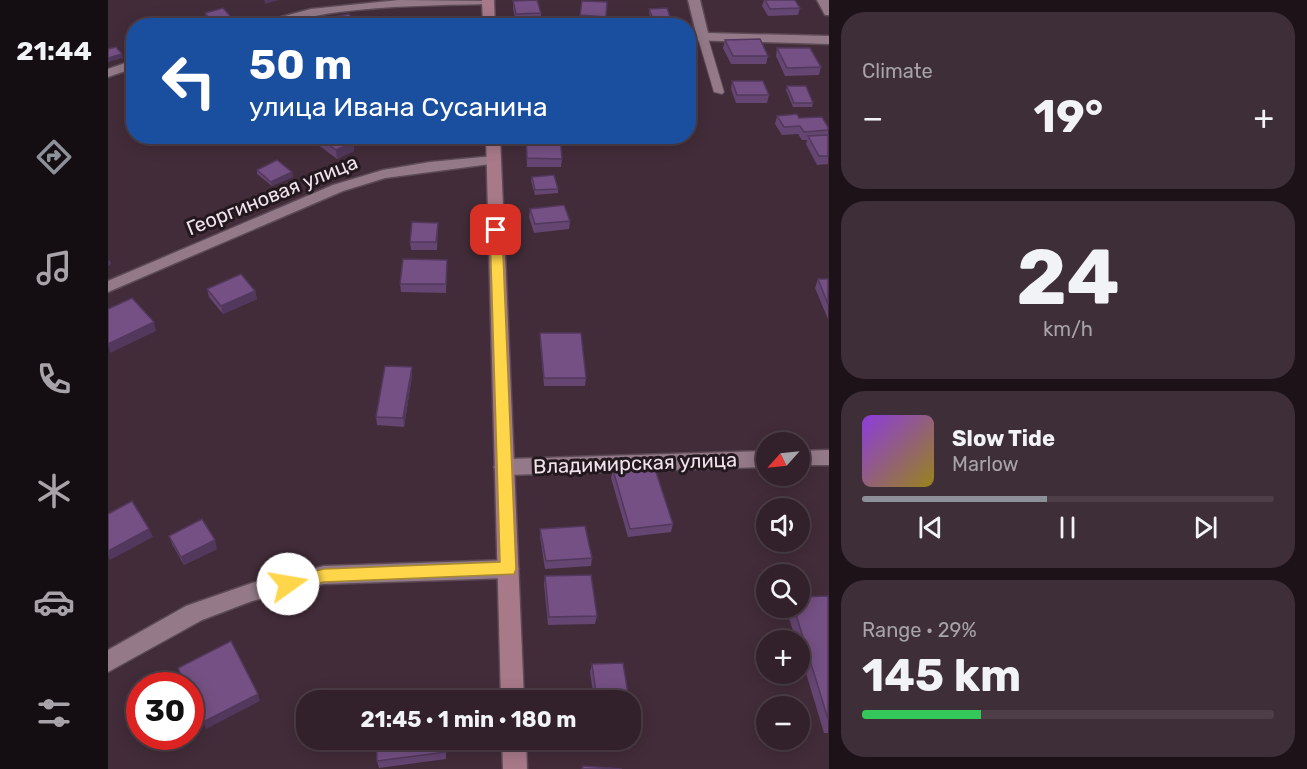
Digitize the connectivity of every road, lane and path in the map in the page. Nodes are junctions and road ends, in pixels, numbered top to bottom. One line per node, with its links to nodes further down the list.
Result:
1 (694, 0): 8 (street)
2 (823, 0): 4 (street)
3 (488, 1): 5 (street); 6 (street)
4 (828, 12)
5 (287, 18)
6 (489, 18)
7 (696, 37): 8 (street)
8 (703, 38): 9 (street); 12 (lane)
9 (828, 40)
10 (126, 67): 11 (street)
11 (108, 73)
12 (719, 92)
13 (493, 144): 14 (street)
14 (493, 160): 15 (street, Георгиновая улица); 19 (street)
15 (108, 287)
16 (828, 457): 17 (street)
17 (810, 458)
18 (756, 459): 19 (street, Владимирская улица)
19 (504, 467): 20 (street)
20 (508, 569): 21 (street); 22 (street)
21 (108, 662)
22 (513, 690)
23 (514, 750): 24 (street)
24 (515, 769)

